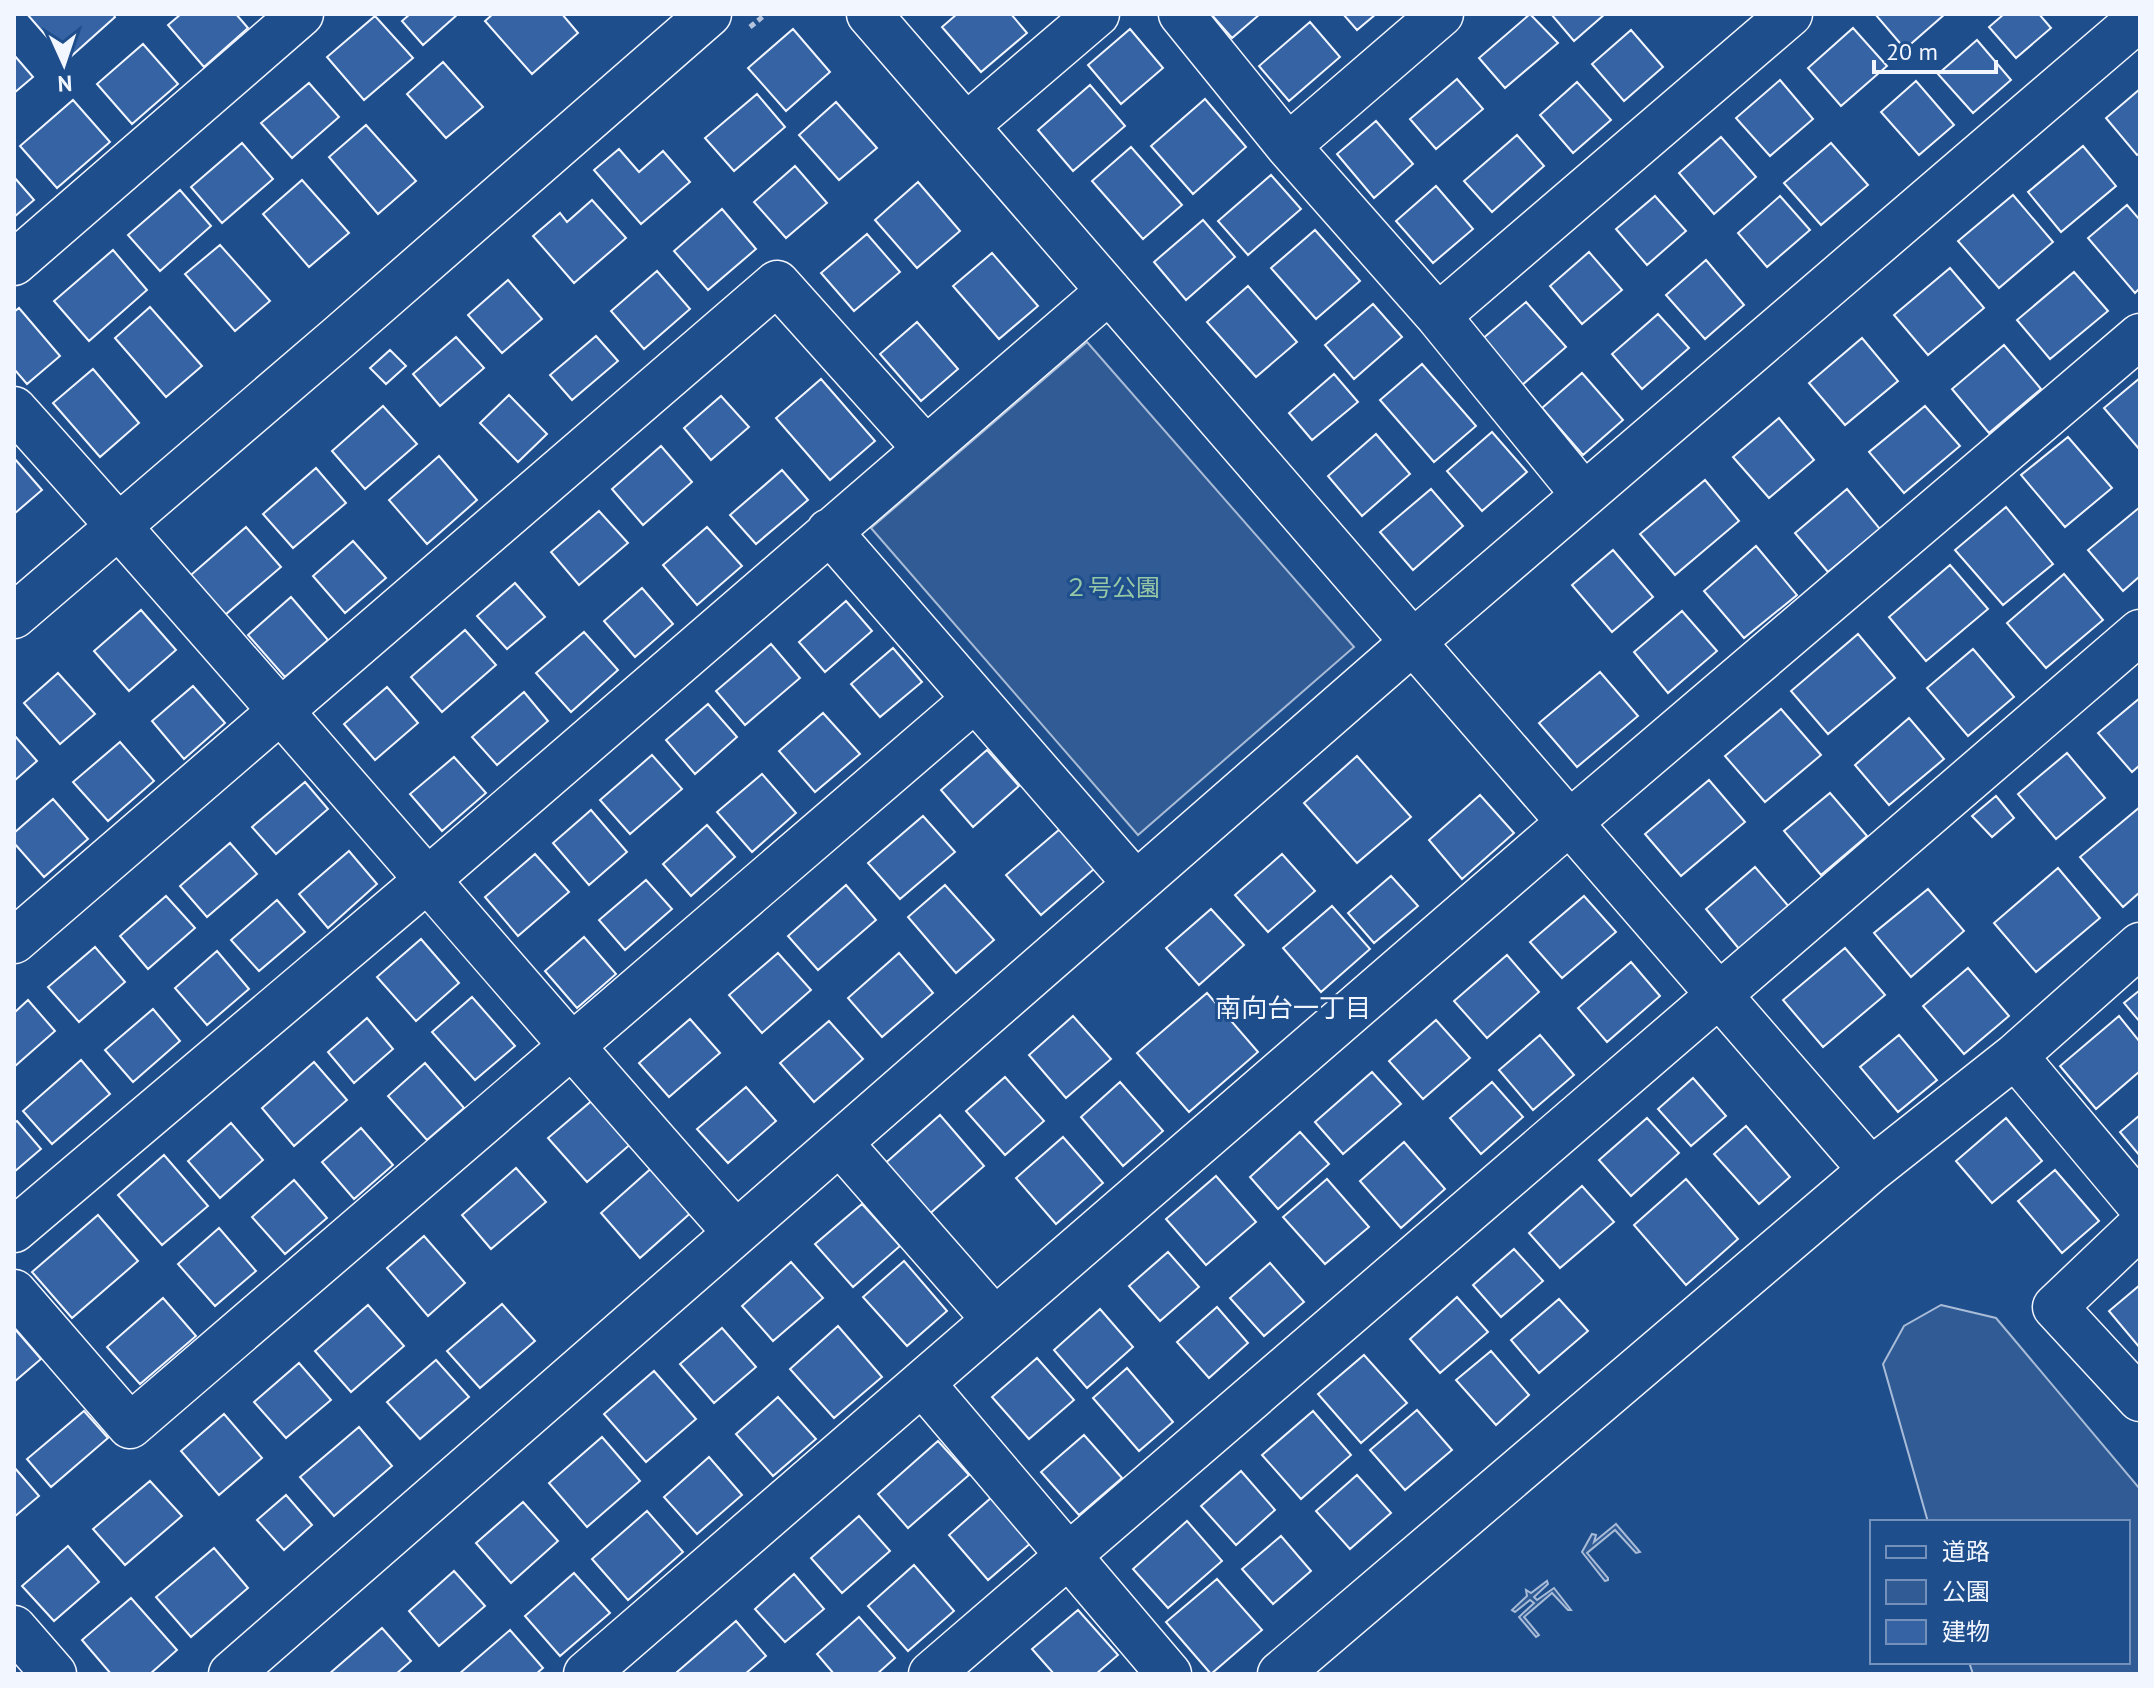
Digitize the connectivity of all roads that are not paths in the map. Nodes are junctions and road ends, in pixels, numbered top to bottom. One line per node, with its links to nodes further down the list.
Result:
1 (301, 14): 11 (street)
2 (709, 14): 18 (street)
3 (869, 14): 9 (street)
4 (1097, 14): 9 (street)
5 (1181, 14): 10 (street)
6 (1441, 14): 10 (street)
7 (1790, 14): 13 (street)
8 (2127, 25): 17 (street)
9 (966, 126): 12 (street)
10 (1288, 146): 13 (street)
11 (14, 263)
12 (1109, 291): 16 (street); 22 (street)
13 (1438, 316): 17 (street)
14 (2140, 336): 25 (street)
15 (14, 409): 18 (street)
16 (925, 448): 19 (street); 24 (street)
17 (1584, 495): 22 (street)
18 (119, 526): 20 (street); 24 (street)
19 (829, 531): 23 (street); 26 (street)
20 (14, 616)
21 (2140, 632): 30 (street)
22 (1413, 642): 25 (street); 27 (street)
23 (974, 700): 27 (street); 31 (street)
24 (283, 712): 26 (street); 28 (street)
25 (1569, 823): 30 (street); 40 (street)
26 (426, 881): 31 (street); 37 (street)
27 (1136, 884): 33 (street)
28 (14, 941)
29 (2140, 945): 32 (street)
30 (1718, 997): 34 (street); 43 (street)
31 (571, 1047): 38 (street); 39 (street)
32 (2015, 1056): 34 (street); 35 (street)
33 (840, 1143): 38 (street); 40 (street)
34 (1871, 1170): 50 (street)
35 (2140, 1205)
36 (2140, 1226): 42 (street)
37 (14, 1230)
38 (736, 1233): 46 (street)
39 (14, 1292)
40 (995, 1320): 41 (street)
41 (922, 1383): 43 (street); 47 (street)
42 (2140, 1399)
43 (1068, 1555): 48 (street); 49 (street)
44 (14, 1628): 45 (street)
45 (54, 1674)
46 (231, 1674)
47 (586, 1674)
48 (931, 1674)
49 (1169, 1674)
50 (1280, 1674)

